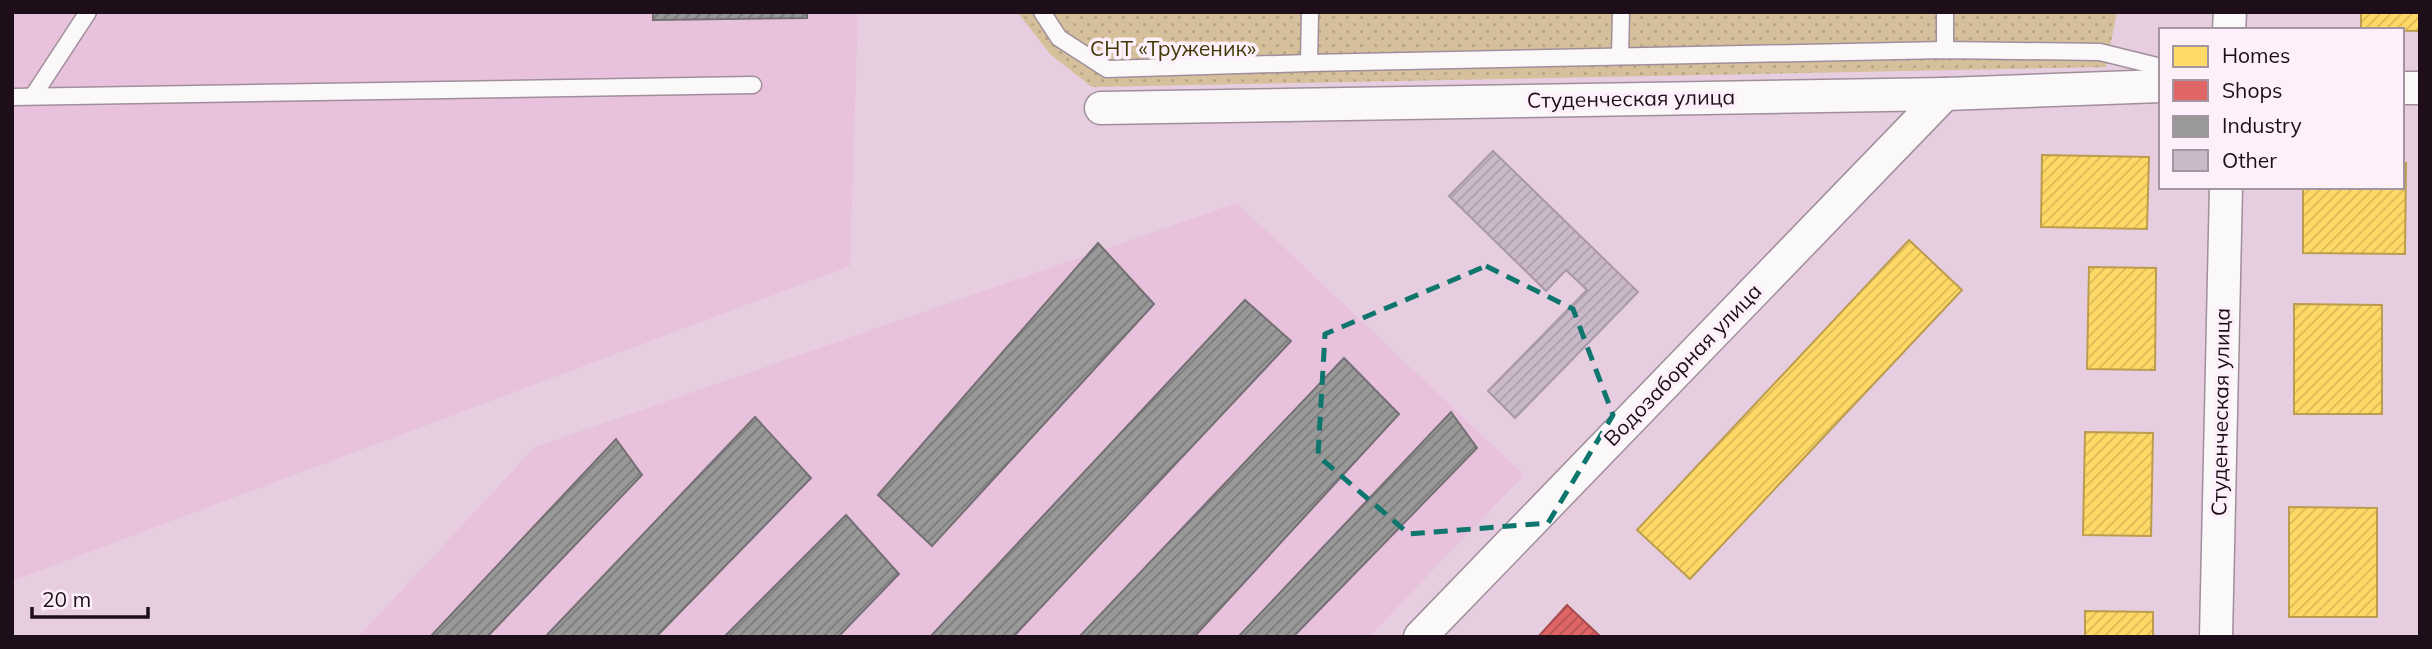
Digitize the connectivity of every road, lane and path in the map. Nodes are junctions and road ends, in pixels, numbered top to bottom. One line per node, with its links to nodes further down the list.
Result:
1 (88, 12): 13 (lane)
2 (1042, 12): 8 (lane)
3 (1310, 12): 8 (lane)
4 (1621, 12): 7 (lane)
5 (1945, 12): 6 (lane)
6 (1945, 50): 7 (lane); 9 (lane)
7 (1620, 56): 8 (lane)
8 (1309, 62)
9 (2159, 67)
10 (753, 85): 13 (lane)
11 (2159, 86): 12 (street, Студенческая улица)
12 (1945, 94): 15 (street, Студенческая улица); 17 (street, Водозаборная улица)
13 (33, 96): 14 (lane)
14 (12, 97)
15 (1101, 108)
16 (2226, 189): 18 (street, Студенческая улица)
17 (1420, 637)
18 (2216, 637)

